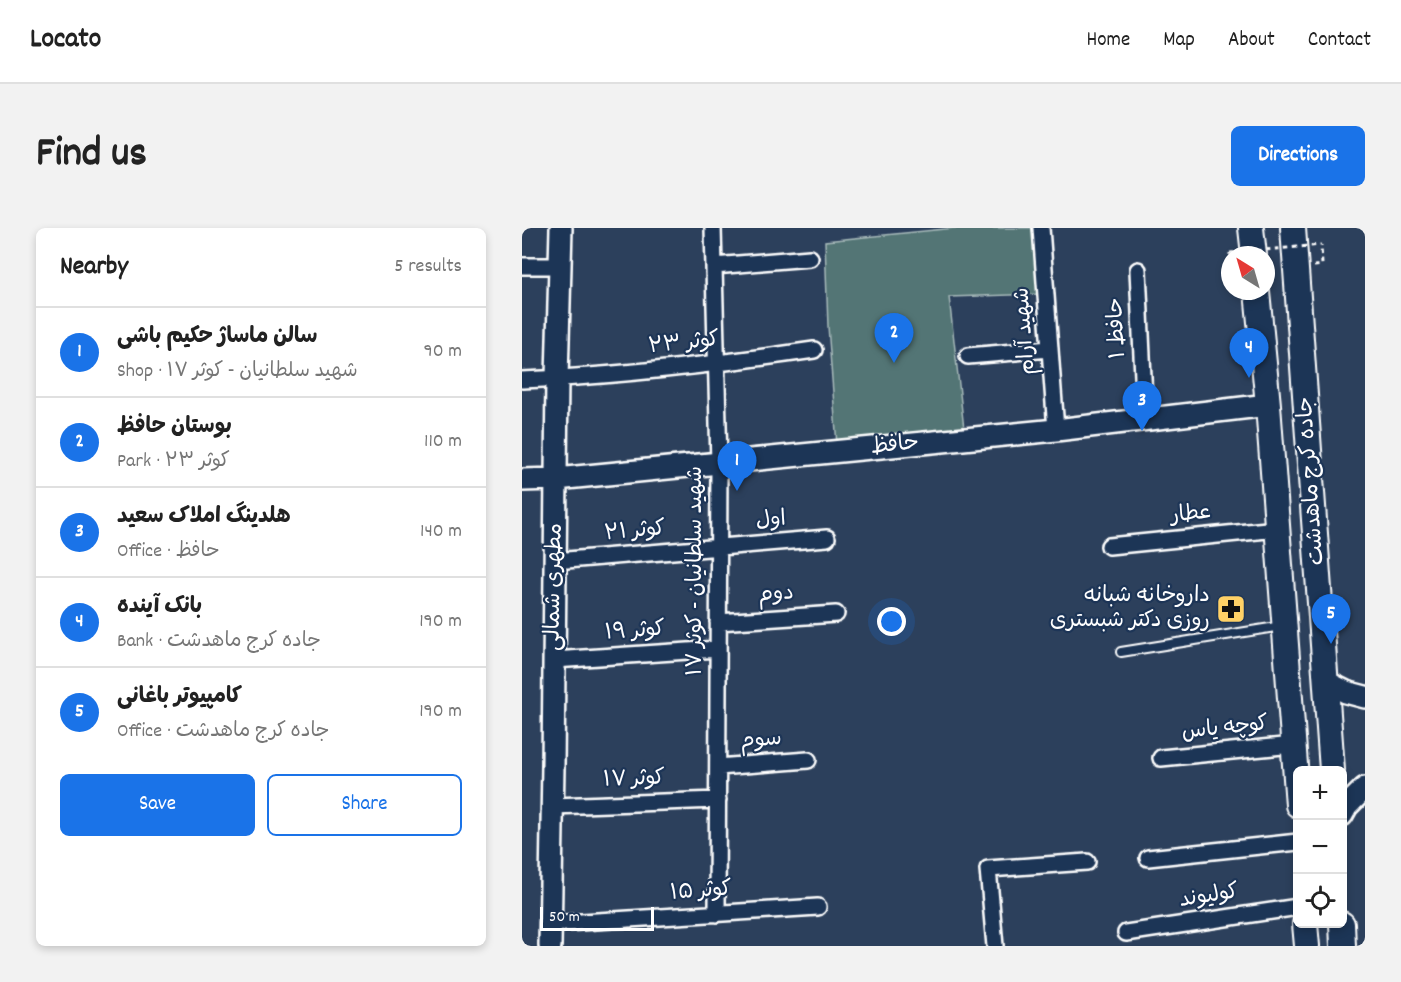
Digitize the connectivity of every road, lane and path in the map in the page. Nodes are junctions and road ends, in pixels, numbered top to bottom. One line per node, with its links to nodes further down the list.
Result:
1 (561, 228): 11 (street, مطهری شمالی)
2 (713, 228): 12 (street, شهید سلطانیان - کوثر ۱۷)
3 (1041, 228): 15 (street, شهید آرام)
4 (1251, 228): 6 (main road)
5 (1293, 228): 38 (main road, جاده کرج ماهدشت)
6 (1242, 246)
7 (1275, 250): 9 (path, bridge)
8 (810, 258): 12 (street)
9 (1322, 265)
10 (522, 266): 11 (street)
11 (560, 266): 19 (street, مطهری شمالی)
12 (714, 266): 18 (street, شهید سلطانیان - کوثر ۱۷)
13 (1138, 270): 22 (street, حافظ ۱)
14 (1258, 300): 21 (main road, جاده کرج ماهدشت)
15 (1050, 349): 17 (street); 23 (street, شهید آرام)
16 (814, 350): 18 (street, کوثر ۲۳)
17 (968, 356)
18 (716, 364): 19 (street, کوثر ۲۳); 24 (street, شهید سلطانیان - کوثر ۱۷)
19 (557, 378): 20 (street, کوثر ۲۳); 25 (street, مطهری شمالی)
20 (522, 380)
21 (1268, 405): 22 (street, حافظ); 27 (main road, جاده کرج ماهدشت)
22 (1145, 420): 23 (street, حافظ)
23 (1056, 430): 24 (street, حافظ)
24 (719, 463): 25 (street, حافظ); 30 (street, شهید سلطانیان - کوثر ۱۷)
25 (556, 479): 26 (street, حافظ); 31 (street, مطهری شمالی)
26 (522, 480)
27 (1277, 529): 29 (street, عطار); 34 (main road, جاده کرج ماهدشت)
28 (827, 538): 30 (street, اول)
29 (1109, 546)
30 (719, 548): 31 (street, کوثر ۲۱); 33 (street, شهید سلطانیان - کوثر ۱۷)
31 (555, 561): 37 (street, مطهری شمالی)
32 (836, 614): 33 (street, دوم)
33 (718, 622): 35 (street, شهید سلطانیان - کوثر ۱۷)
34 (1284, 626): 36 (lane); 40 (main road, جاده کرج ماهدشت)
35 (718, 649): 37 (street, کوثر ۱۹); 45 (street, شهید سلطانیان - کوثر ۱۷)
36 (1121, 652)
37 (554, 660): 48 (street, مطهری شمالی)
38 (1326, 682): 39 (street); 44 (main road, جاده کرج ماهدشت)
39 (1365, 697)
40 (1293, 745): 41 (street, کوچه یاس); 43 (main road, جاده کرج ماهدشت)
41 (1161, 758)
42 (808, 760): 45 (street, سوم)
43 (1295, 766)
44 (1332, 766)
45 (718, 767): 47 (street, شهید سلطانیان - کوثر ۱۷)
46 (1365, 788): 49 (street)
47 (717, 800): 48 (street, کوثر ۱۷); 55 (street, شهید سلطانیان - کوثر ۱۷)
48 (552, 806): 56 (street, مطهری شمالی)
49 (1347, 806)
50 (1293, 843): 51 (street)
51 (1148, 858)
52 (1087, 861): 61 (street)
53 (818, 907): 55 (street, کوثر ۱۵)
54 (1293, 908): 59 (street, کولیوند)
55 (717, 914): 56 (street, کوثر ۱۵)
56 (550, 924): 60 (street, مطهری شمالی)
57 (1305, 928): 62 (main road)
58 (1342, 928): 63 (main road)
59 (1126, 933)
60 (550, 946)
61 (995, 946)
62 (1306, 946)
63 (1343, 946)

